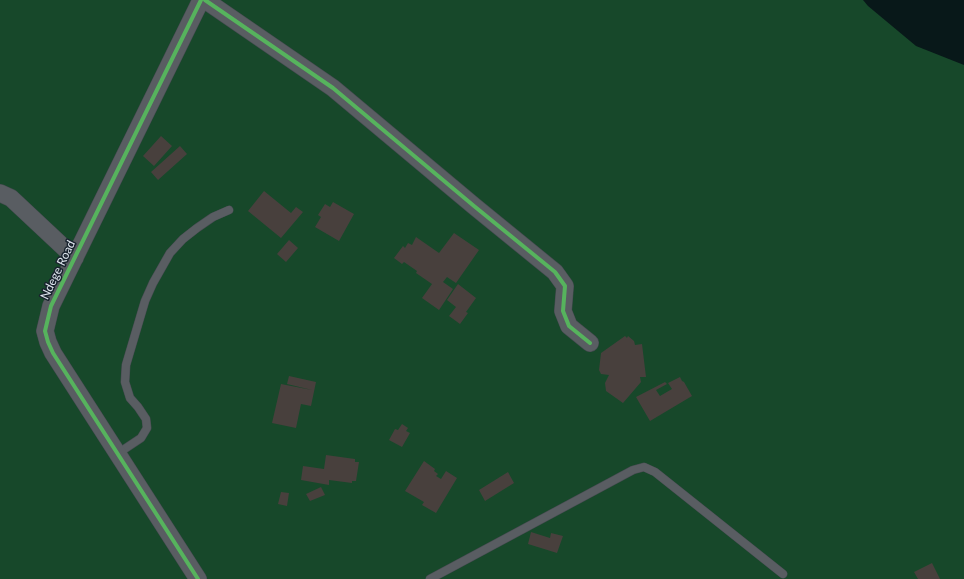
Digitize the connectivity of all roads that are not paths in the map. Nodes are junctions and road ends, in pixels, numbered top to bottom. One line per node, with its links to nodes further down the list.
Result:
1 (201, 0): 5 (street, Ndege Road)
2 (205, 0): 6 (street)
3 (0, 193): 5 (street)
4 (229, 210): 7 (lane)
5 (75, 258): 7 (street, Ndege Road)
6 (590, 343)
7 (118, 454): 9 (street, Ndege Road)
8 (783, 574): 10 (lane)
9 (198, 579)
10 (430, 579)

